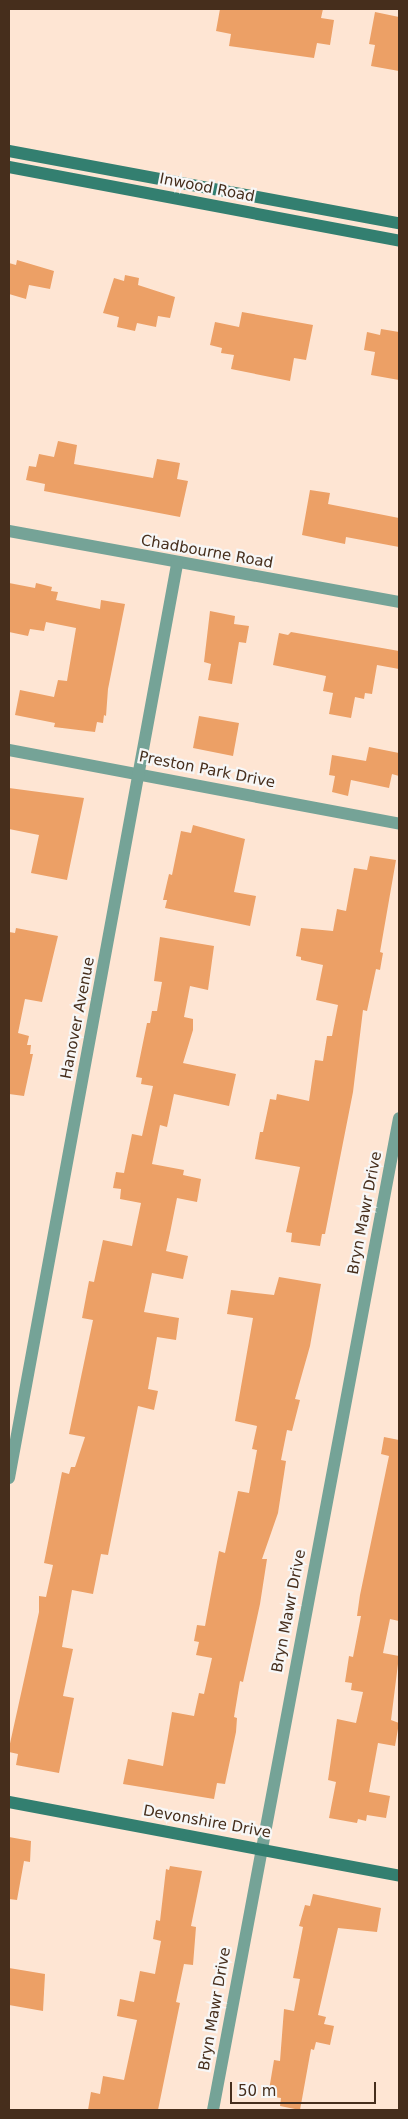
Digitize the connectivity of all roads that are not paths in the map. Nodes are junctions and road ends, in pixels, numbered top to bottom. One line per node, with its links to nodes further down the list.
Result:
1 (9, 151): 3 (main road, Inwood Road)
2 (9, 167): 5 (main road, Inwood Road)
3 (343, 213): 4 (main road, Inwood Road); 5 (main road)
4 (399, 223)
5 (340, 230): 6 (main road, Inwood Road)
6 (399, 241)
7 (9, 531): 8 (street, Chadbourne Road)
8 (177, 564): 9 (street, Chadbourne Road); 11 (street, Hanover Avenue)
9 (399, 602)
10 (9, 750): 11 (street, Preston Park Drive)
11 (140, 774): 12 (street, Preston Park Drive); 14 (street, Hanover Avenue)
12 (399, 824)
13 (399, 1118): 16 (street, Bryn Mawr Drive)
14 (9, 1478)
15 (9, 1802): 16 (main road, Devonshire Drive)
16 (261, 1848): 17 (main road, Devonshire Drive); 18 (street, Bryn Mawr Drive)
17 (399, 1876)
18 (213, 2110)

